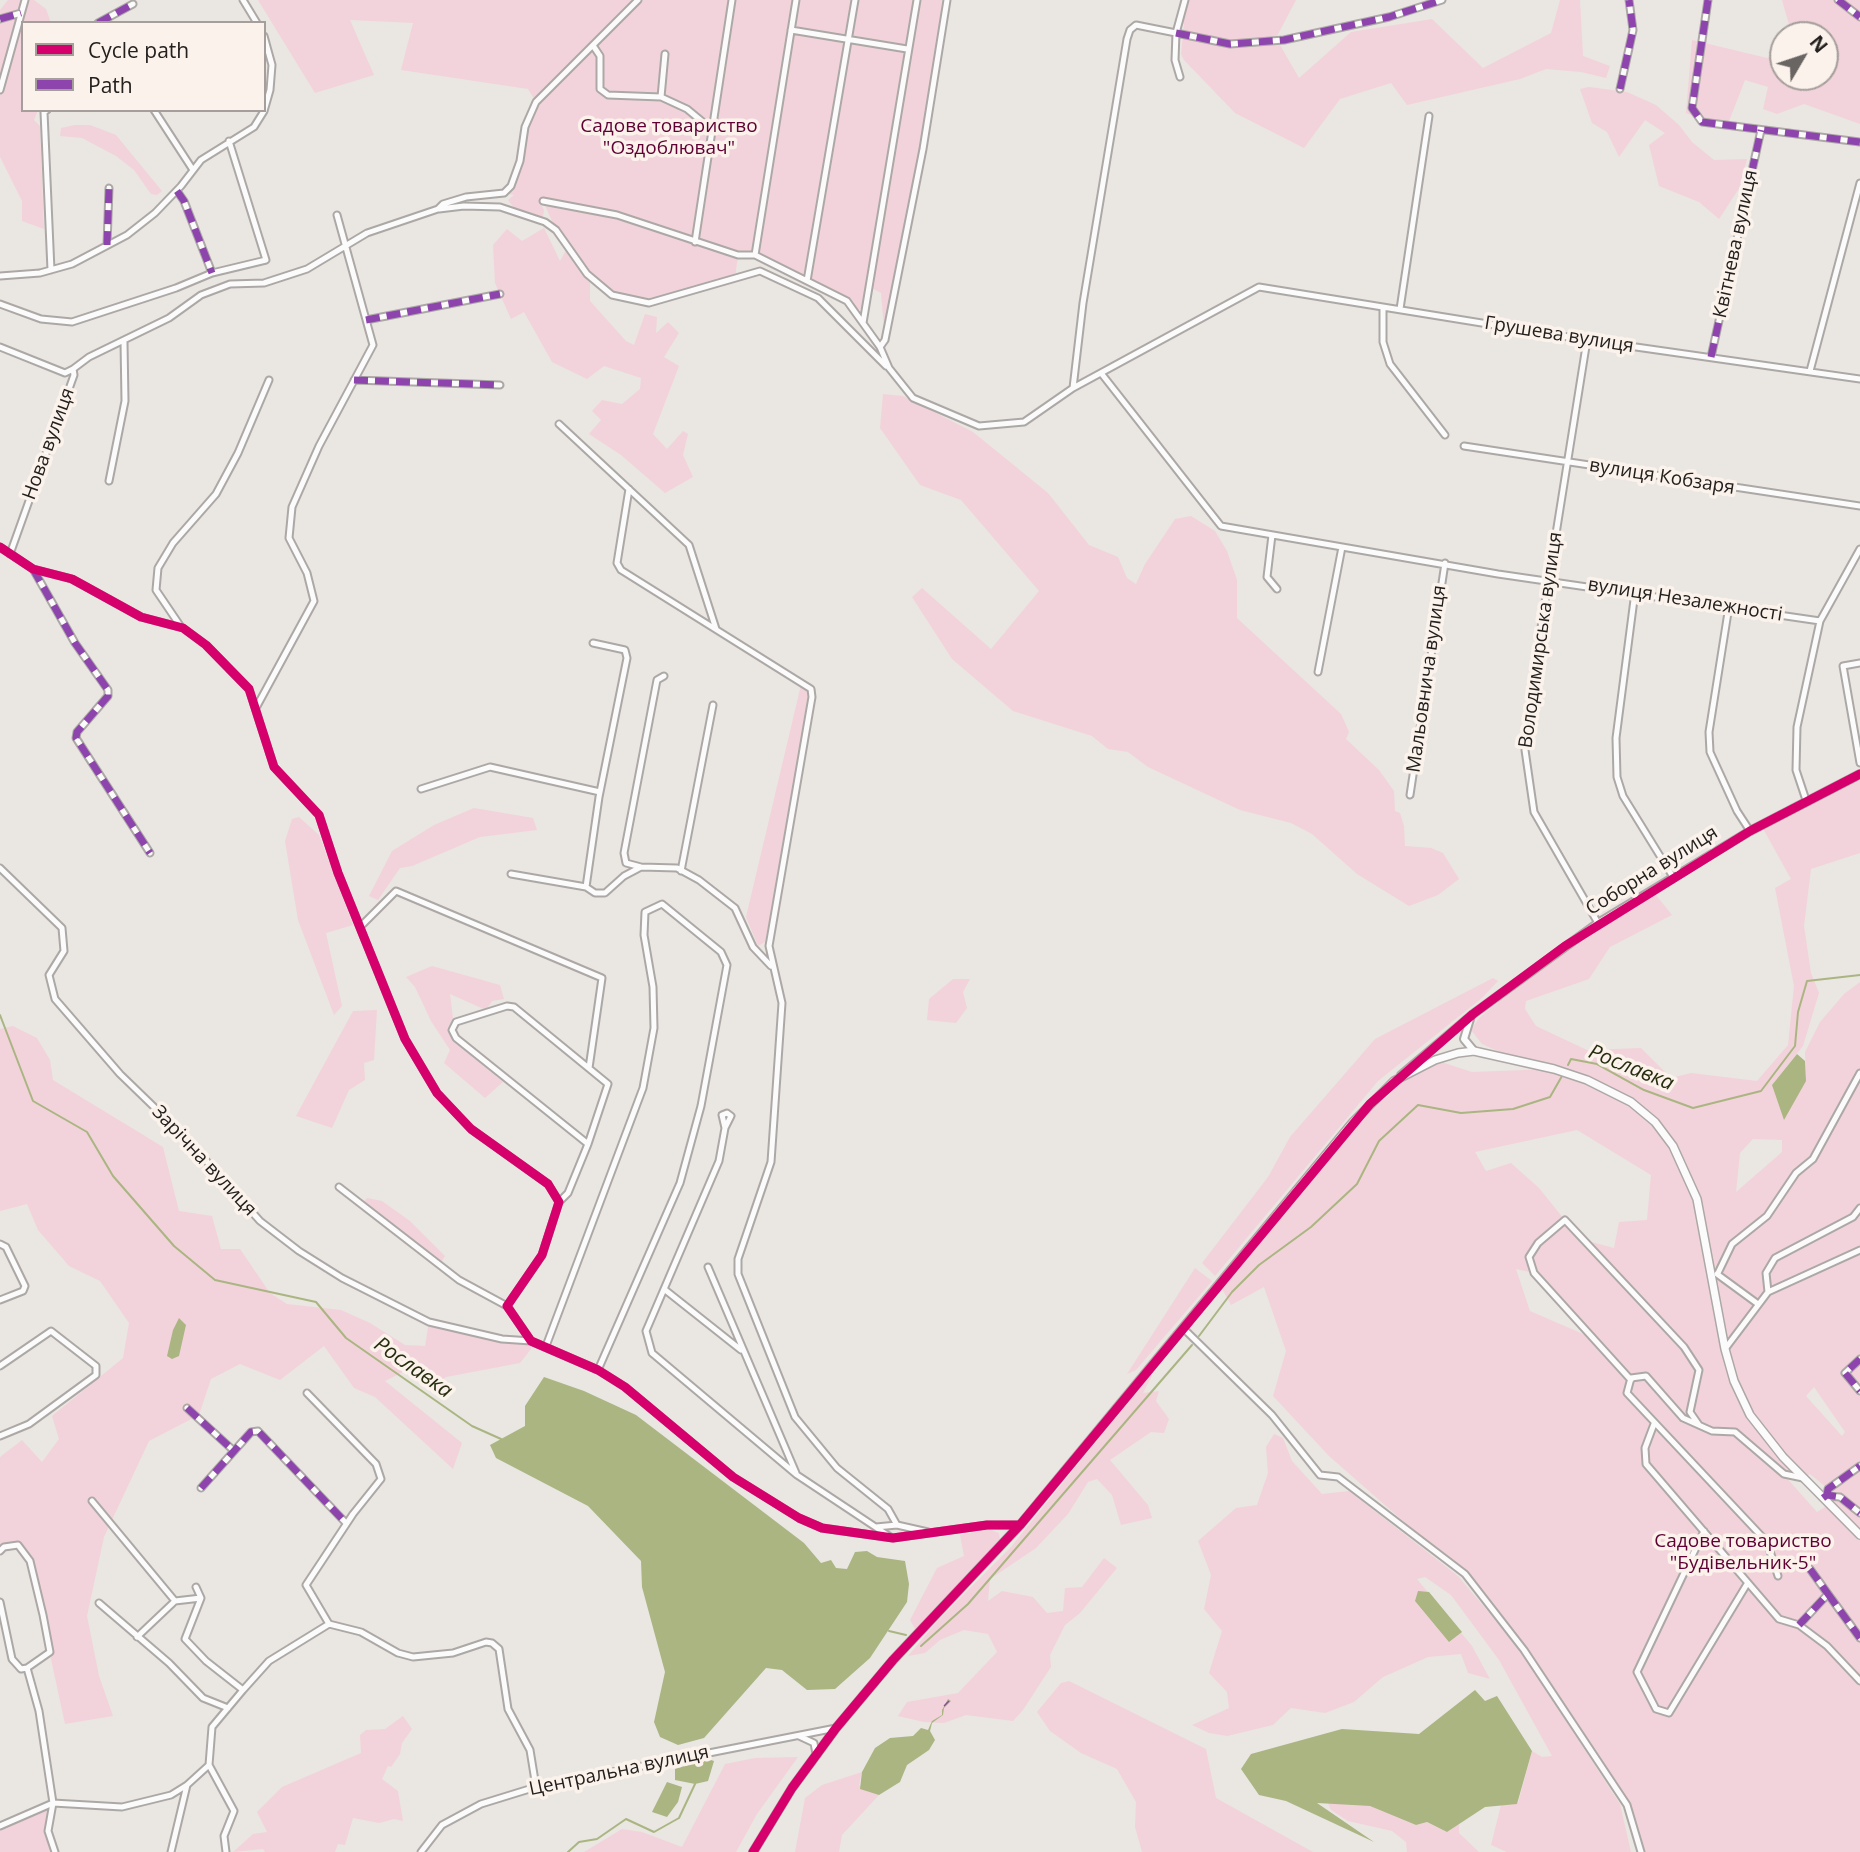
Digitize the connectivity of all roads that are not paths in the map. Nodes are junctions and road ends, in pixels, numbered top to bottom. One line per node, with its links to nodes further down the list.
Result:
1 (25, 0): 15 (street)
2 (243, 0): 19 (street)
3 (638, 0): 24 (street)
4 (732, 0): 36 (street)
5 (796, 0): 20 (street)
6 (855, 0): 22 (street)
7 (917, 0): 25 (street)
8 (947, 0): 64 (street)
9 (1185, 0): 21 (street)
10 (1443, 0): 21 (street)
11 (1629, 0): 28 (street)
12 (1708, 0): 37 (street)
13 (1838, 0): 16 (street)
14 (133, 4): 18 (street)
15 (21, 13): 17 (street); 29 (street)
16 (1860, 18)
17 (0, 19)
18 (102, 21)
19 (256, 21)
20 (791, 30): 22 (street); 50 (street)
21 (1176, 33): 27 (street); 74 (street)
22 (848, 40): 25 (street); 54 (street)
23 (266, 43): 31 (street)
24 (594, 47): 30 (street); 45 (street)
25 (907, 50): 60 (street)
26 (665, 54): 30 (street)
27 (1180, 77)
28 (1620, 89)
29 (0, 90)
30 (661, 97): 36 (street)
31 (266, 104)
32 (45, 112): 51 (street)
33 (155, 112): 40 (street)
34 (263, 112): 38 (street)
35 (1429, 116): 58 (street)
36 (710, 128): 47 (street)
37 (1761, 130): 39 (street); 65 (street, Квітнева вулиця)
38 (229, 141): 40 (street); 52 (street)
39 (1860, 142)
40 (193, 170): 43 (street)
41 (1860, 183): 68 (street)
42 (108, 188): 48 (street)
43 (177, 191): 48 (street); 52 (street)
44 (543, 201): 47 (street)
45 (438, 209): 49 (street); 66 (street)
46 (337, 215): 49 (street)
47 (695, 242): 50 (street)
48 (107, 245): 51 (street)
49 (345, 245): 59 (street); 62 (street)
50 (755, 255): 54 (street)
51 (51, 270): 53 (street)
52 (212, 272): 56 (street)
53 (0, 276)
54 (807, 281): 60 (street)
55 (500, 294): 59 (street)
56 (0, 304)
57 (1382, 307): 58 (street, Грушева вулиця); 69 (street, Грушева вулиця); 76 (street)
58 (1400, 309): 61 (street, Грушева вулиця)
59 (366, 320): 72 (street)
60 (863, 323): 64 (street)
61 (1587, 340): 65 (street, Грушева вулиця); 78 (street, Володимирська вулиця)
62 (124, 342): 67 (street); 79 (street)
63 (0, 347): 67 (street, Нова вулиця)
64 (880, 347): 66 (street)
65 (1712, 357): 68 (street, Грушева вулиця)
66 (888, 368): 74 (street)
67 (73, 369): 86 (street, Нова вулиця)
68 (1810, 370): 70 (street, Грушева вулиця)
69 (1101, 373): 74 (street); 82 (street, вулиця Незалежності)
70 (1860, 379)
71 (269, 380): 94 (street)
72 (354, 380): 73 (street); 101 (street)
73 (500, 385)
74 (1073, 388)
75 (559, 424): 80 (street)
76 (1445, 435)
77 (1464, 446): 78 (street, вулиця Кобзаря)
78 (1567, 462): 81 (street, вулиця Кобзаря); 89 (street, Володимирська вулиця)
79 (109, 481)
80 (629, 489): 95 (street); 95 (street)
81 (1860, 506)
82 (1272, 535): 84 (street, вулиця Незалежності); 90 (street)
83 (0, 547): 86 (street)
84 (1342, 547): 87 (street, вулиця Незалежності); 98 (street)
85 (1860, 549): 93 (street)
86 (9, 554): 88 (street)
87 (1445, 563): 89 (street, вулиця Незалежності); 106 (street, Мальовнича вулиця)
88 (33, 569): 94 (street); 109 (street)
89 (1549, 580): 91 (street, вулиця Незалежності); 116 (street, Володимирська вулиця)
90 (1277, 589)
91 (1635, 592): 92 (street, вулиця Незалежності); 114 (street)
92 (1729, 606): 93 (street, вулиця Незалежності); 108 (street)
93 (1820, 621): 107 (street)
94 (183, 628): 101 (street)
95 (716, 629): 118 (street)
96 (593, 643): 105 (street)
97 (1860, 663): 102 (street)
98 (1318, 671)
99 (664, 676): 110 (street)
100 (713, 705): 112 (street)
101 (257, 706): 117 (street)
102 (1860, 763)
103 (1860, 774): 107 (street, Соборна вулиця)
104 (421, 789): 105 (street)
105 (600, 792): 115 (street)
106 (1410, 795)
107 (1806, 800): 108 (street, Соборна вулиця)
108 (1750, 831): 114 (street, Соборна вулиця)
109 (150, 853)
110 (640, 867): 112 (street); 115 (street)
111 (0, 868): 139 (street, Зарічна вулиця)
112 (681, 871): 118 (street)
113 (511, 874): 115 (street)
114 (1674, 877): 116 (street, Соборна вулиця)
115 (586, 887)
116 (1598, 923): 119 (street, Соборна вулиця)
117 (360, 927): 121 (street); 127 (street)
118 (773, 968): 162 (street)
119 (1473, 1014): 120 (street); 123 (street, Соборна вулиця)
120 (1474, 1051): 123 (main road); 132 (main road)
121 (589, 1068): 125 (street); 125 (street)
122 (1860, 1073): 132 (street)
123 (1394, 1081): 138 (main road)
124 (725, 1128): 133 (street)
125 (587, 1144): 127 (street)
126 (339, 1187): 137 (street)
127 (559, 1202): 137 (street)
128 (1860, 1208): 134 (street)
129 (0, 1244): 135 (street)
130 (1860, 1250): 134 (street)
131 (708, 1267): 142 (street)
132 (1714, 1274): 136 (street); 141 (main road)
133 (664, 1289): 142 (street); 155 (street)
134 (1768, 1292): 136 (street)
135 (0, 1300)
136 (1758, 1304): 141 (street)
137 (507, 1306): 139 (street)
138 (1184, 1329): 163 (main road); 200 (street)
139 (531, 1341): 140 (street, Зарічна вулиця)
140 (546, 1346): 145 (street, Зарічна вулиця); 145 (street)
141 (1725, 1349): 156 (main road)
142 (742, 1352): 155 (street)
143 (1860, 1359): 147 (street)
144 (0, 1366): 152 (street)
145 (598, 1370): 168 (street, Зарічна вулиця)
146 (1631, 1380): 150 (street); 151 (street); 151 (street)
147 (1860, 1391)
148 (307, 1393): 161 (street)
149 (187, 1408): 153 (street)
150 (1654, 1424): 165 (street); 171 (street)
151 (1699, 1425): 156 (street)
152 (0, 1436)
153 (234, 1451): 157 (street); 161 (street)
154 (1860, 1466): 158 (street)
155 (797, 1475): 164 (street)
156 (1804, 1478): 158 (main road)
157 (201, 1488)
158 (1825, 1496): 160 (street); 167 (main road)
159 (92, 1501): 176 (street)
160 (1860, 1513)
161 (346, 1523): 179 (street)
162 (897, 1525): 164 (street); 166 (street)
163 (1020, 1525): 166 (street, Зарічна вулиця); 187 (main road)
164 (876, 1527): 168 (street)
165 (1704, 1531): 172 (street); 172 (street)
166 (933, 1534): 168 (street, Зарічна вулиця)
167 (1860, 1535)
168 (893, 1538)
169 (0, 1551): 183 (street)
170 (1810, 1569): 174 (street)
171 (1778, 1576)
172 (1747, 1584): 180 (street)
173 (197, 1587): 175 (street)
174 (1828, 1594): 180 (street); 182 (street)
175 (201, 1598): 176 (street); 185 (street)
176 (175, 1601): 181 (street)
177 (0, 1602): 183 (street)
178 (99, 1604): 181 (street)
179 (329, 1624): 185 (street); 192 (street)
180 (1799, 1625): 184 (street)
181 (137, 1637): 186 (street)
182 (1860, 1638)
183 (27, 1668): 193 (street)
184 (1860, 1681)
185 (243, 1690): 186 (street)
186 (228, 1708): 190 (street)
187 (836, 1728): 188 (street, Центральна вулиця); 189 (main road)
188 (796, 1736): 189 (street); 192 (street, Центральна вулиця)
189 (815, 1756): 199 (main road)
190 (209, 1765): 191 (street); 197 (street)
191 (187, 1785): 193 (street); 196 (street)
192 (536, 1787): 198 (street, Центральна вулиця)
193 (53, 1803): 194 (street); 195 (street)
194 (0, 1826)
195 (55, 1852)
196 (171, 1852)
197 (226, 1852)
198 (421, 1852)
199 (753, 1852)
200 (1642, 1852)

